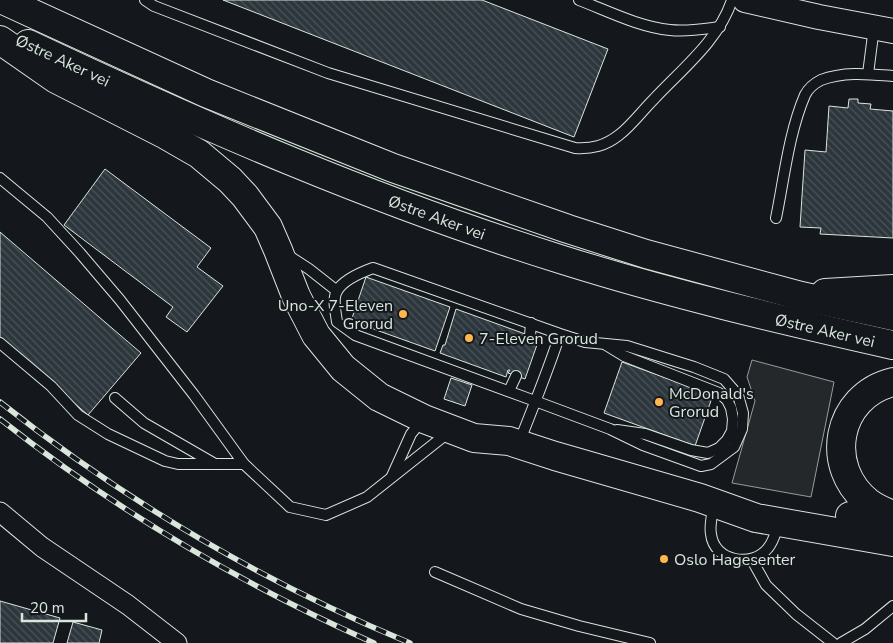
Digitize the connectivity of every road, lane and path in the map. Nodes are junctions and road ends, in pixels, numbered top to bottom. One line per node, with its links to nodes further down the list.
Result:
1 (3, 0): 17 (highway, Østre Aker vei)
2 (146, 0): 6 (lane)
3 (579, 0): 6 (lane)
4 (732, 0): 6 (lane)
5 (745, 0): 7 (street)
6 (720, 27)
7 (884, 29): 10 (lane)
8 (0, 31): 24 (highway, Østre Aker vei)
9 (0, 40): 14 (highway)
10 (868, 74): 11 (lane); 13 (lane)
11 (893, 76)
12 (0, 178): 35 (lane)
13 (776, 218)
14 (278, 250): 16 (lane); 30 (highway)
15 (893, 289): 17 (highway)
16 (336, 291): 19 (lane); 27 (lane)
17 (801, 296): 18 (highway, Østre Aker vei)
18 (893, 316)
19 (532, 323): 20 (lane); 21 (lane)
20 (560, 334): 23 (lane); 29 (lane)
21 (530, 336)
22 (0, 343): 34 (lane)
23 (604, 343): 31 (lane); 31 (lane)
24 (893, 346)
25 (516, 376): 27 (lane)
26 (893, 382): 39 (highway)
27 (509, 391): 29 (lane)
28 (115, 398): 34 (lane)
29 (535, 401): 31 (lane); 33 (lane)
30 (424, 419): 32 (highway); 33 (highway); 36 (lane)
31 (610, 429)
32 (452, 430): 33 (highway); 36 (lane)
33 (514, 443): 37 (highway)
34 (216, 464): 35 (lane)
35 (244, 464): 36 (lane)
36 (392, 478)
37 (710, 500): 40 (highway); 41 (highway); 43 (lane)
38 (0, 512): 46 (street)
39 (893, 515)
40 (779, 522): 42 (highway); 43 (lane)
41 (893, 522)
42 (893, 542)
43 (752, 560): 48 (lane)
44 (435, 572): 47 (lane)
45 (893, 606): 49 (lane)
46 (177, 643)
47 (650, 643)
48 (833, 643)
49 (841, 643)

